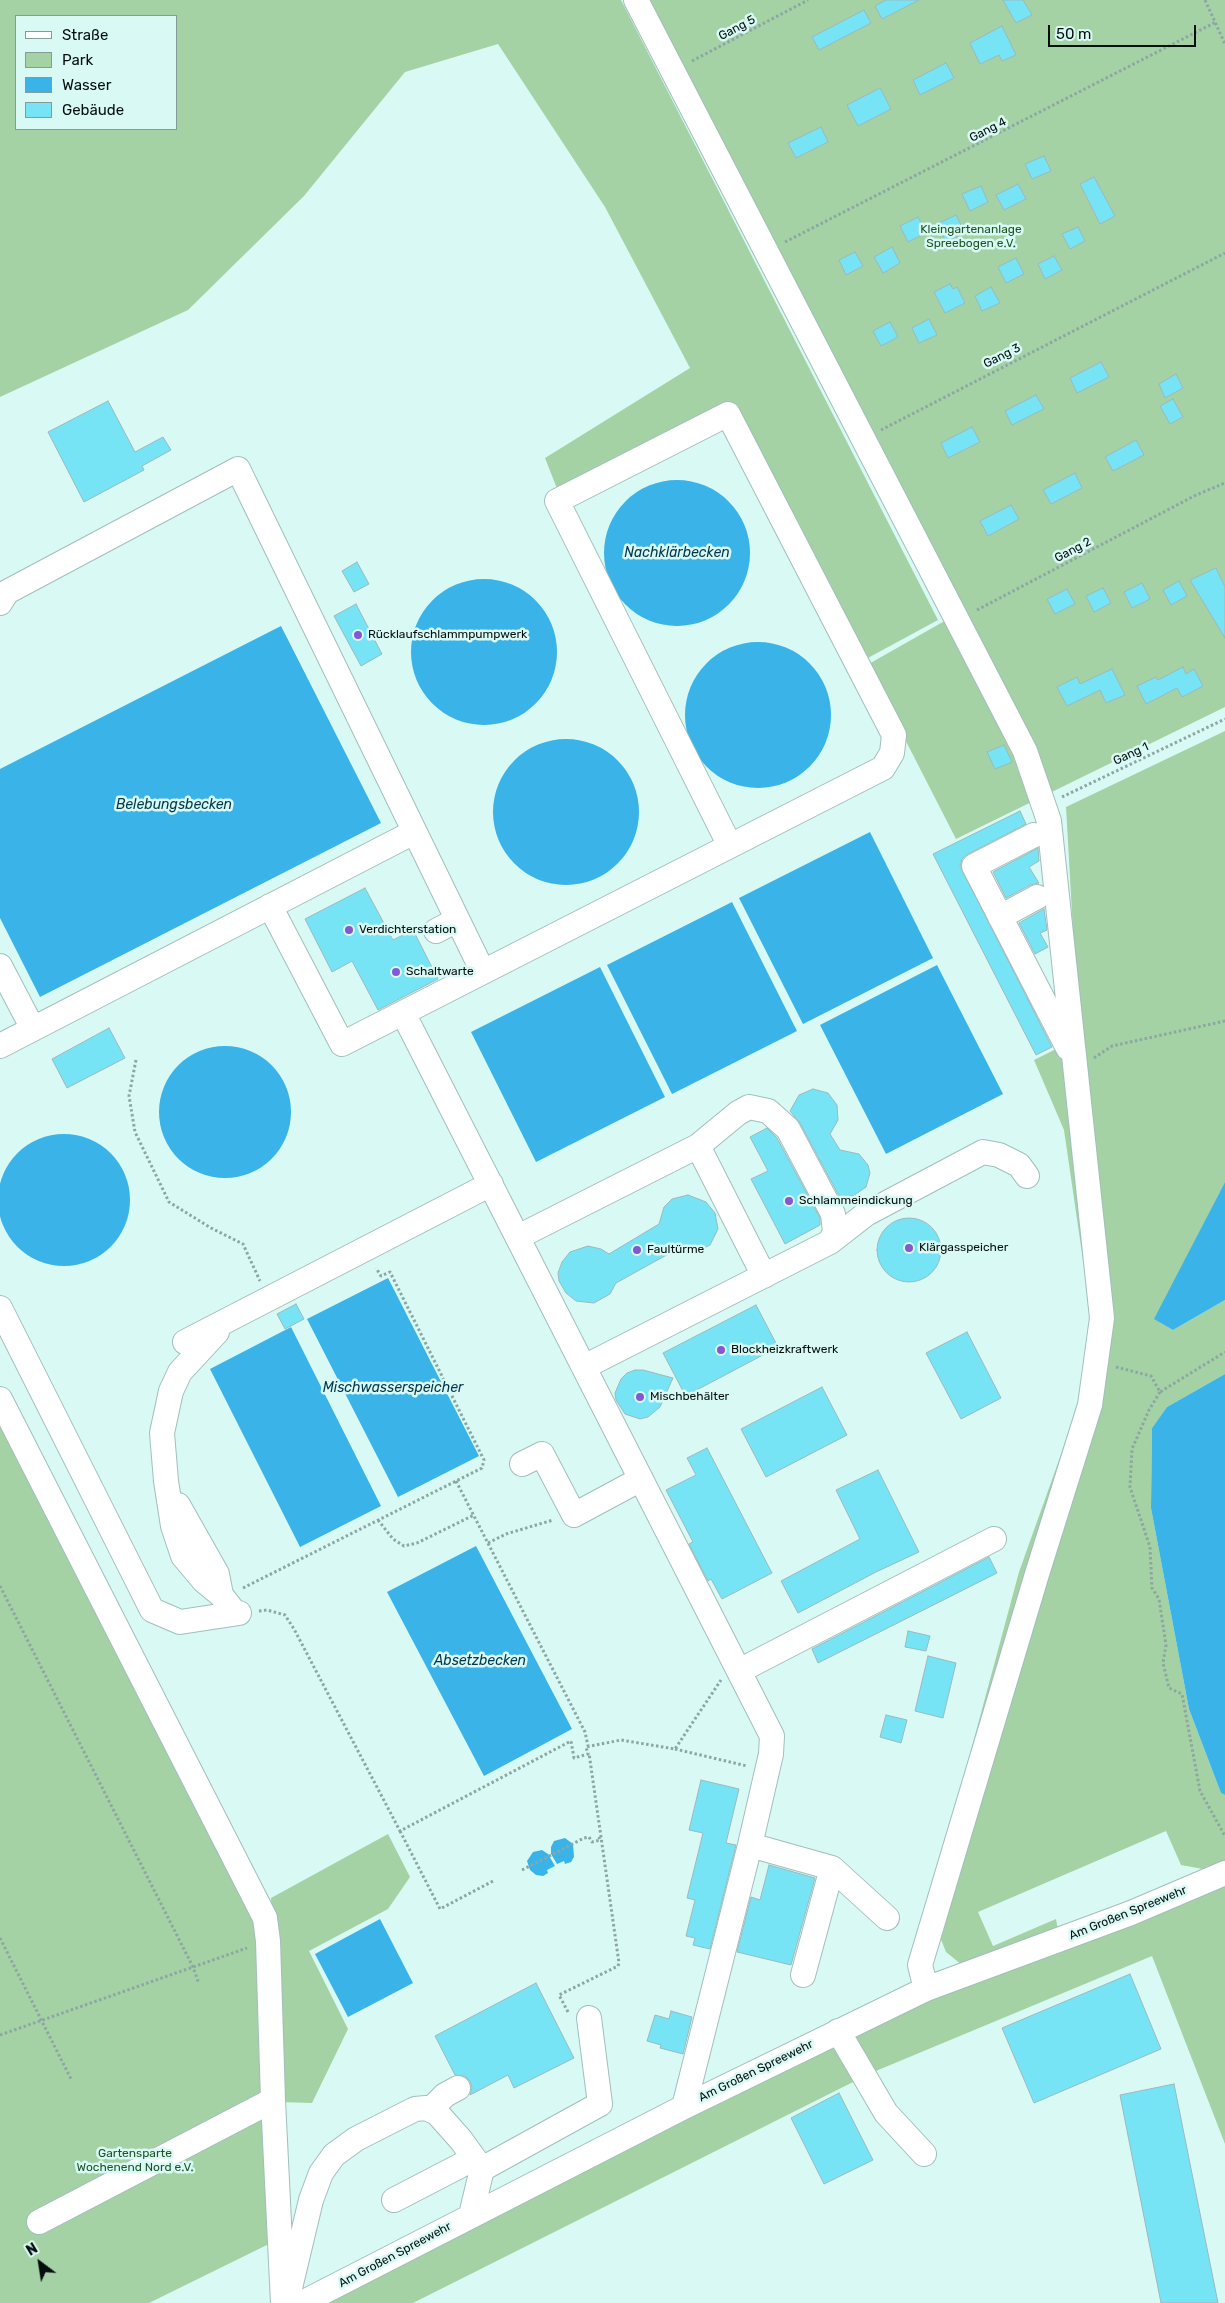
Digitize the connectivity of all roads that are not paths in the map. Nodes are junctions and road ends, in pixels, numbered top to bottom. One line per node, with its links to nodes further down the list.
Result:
1 (636, 0): 16 (street)
2 (0, 603): 3 (street)
3 (414, 832): 7 (street); 9 (street)
4 (1034, 835): 8 (street)
5 (730, 846): 5 (street); 12 (street)
6 (1038, 897): 8 (street)
7 (270, 906): 13 (street); 14 (street)
8 (1000, 917): 16 (street)
9 (457, 920): 10 (street); 12 (street)
10 (436, 931)
11 (0, 966): 14 (street)
12 (482, 972): 13 (street)
13 (403, 1013): 19 (street)
14 (33, 1029): 15 (street)
15 (0, 1046)
16 (1075, 1065): 37 (street)
17 (698, 1146): 20 (street); 21 (street); 22 (street)
18 (1027, 1176): 21 (street)
19 (491, 1184): 20 (street); 24 (street)
20 (518, 1237): 26 (street)
21 (830, 1242): 22 (street)
22 (764, 1276): 26 (street)
23 (0, 1308): 24 (street)
24 (226, 1321): 25 (street)
25 (185, 1342)
26 (584, 1367): 29 (street)
27 (0, 1399): 41 (street)
28 (522, 1464): 29 (street)
29 (641, 1479): 31 (street)
30 (994, 1539): 31 (street)
31 (736, 1666): 32 (street)
32 (750, 1845): 33 (street); 42 (street)
33 (832, 1868): 35 (street); 36 (street)
34 (1225, 1873): 37 (street, Am Großen Spreewehr)
35 (887, 1918)
36 (803, 1975)
37 (926, 1989): 39 (street, Am Großen Spreewehr)
38 (579, 2016): 45 (street)
39 (838, 2031): 42 (street, Am Großen Spreewehr); 44 (street)
40 (458, 2088): 43 (street)
41 (272, 2100): 48 (street); 49 (street)
42 (684, 2107): 47 (street, Am Großen Spreewehr)
43 (437, 2113): 45 (street); 49 (street)
44 (924, 2154)
45 (478, 2164): 46 (street); 47 (street)
46 (394, 2200)
47 (471, 2215): 50 (street, Am Großen Spreewehr)
48 (39, 2222)
49 (284, 2303)
50 (302, 2303)

